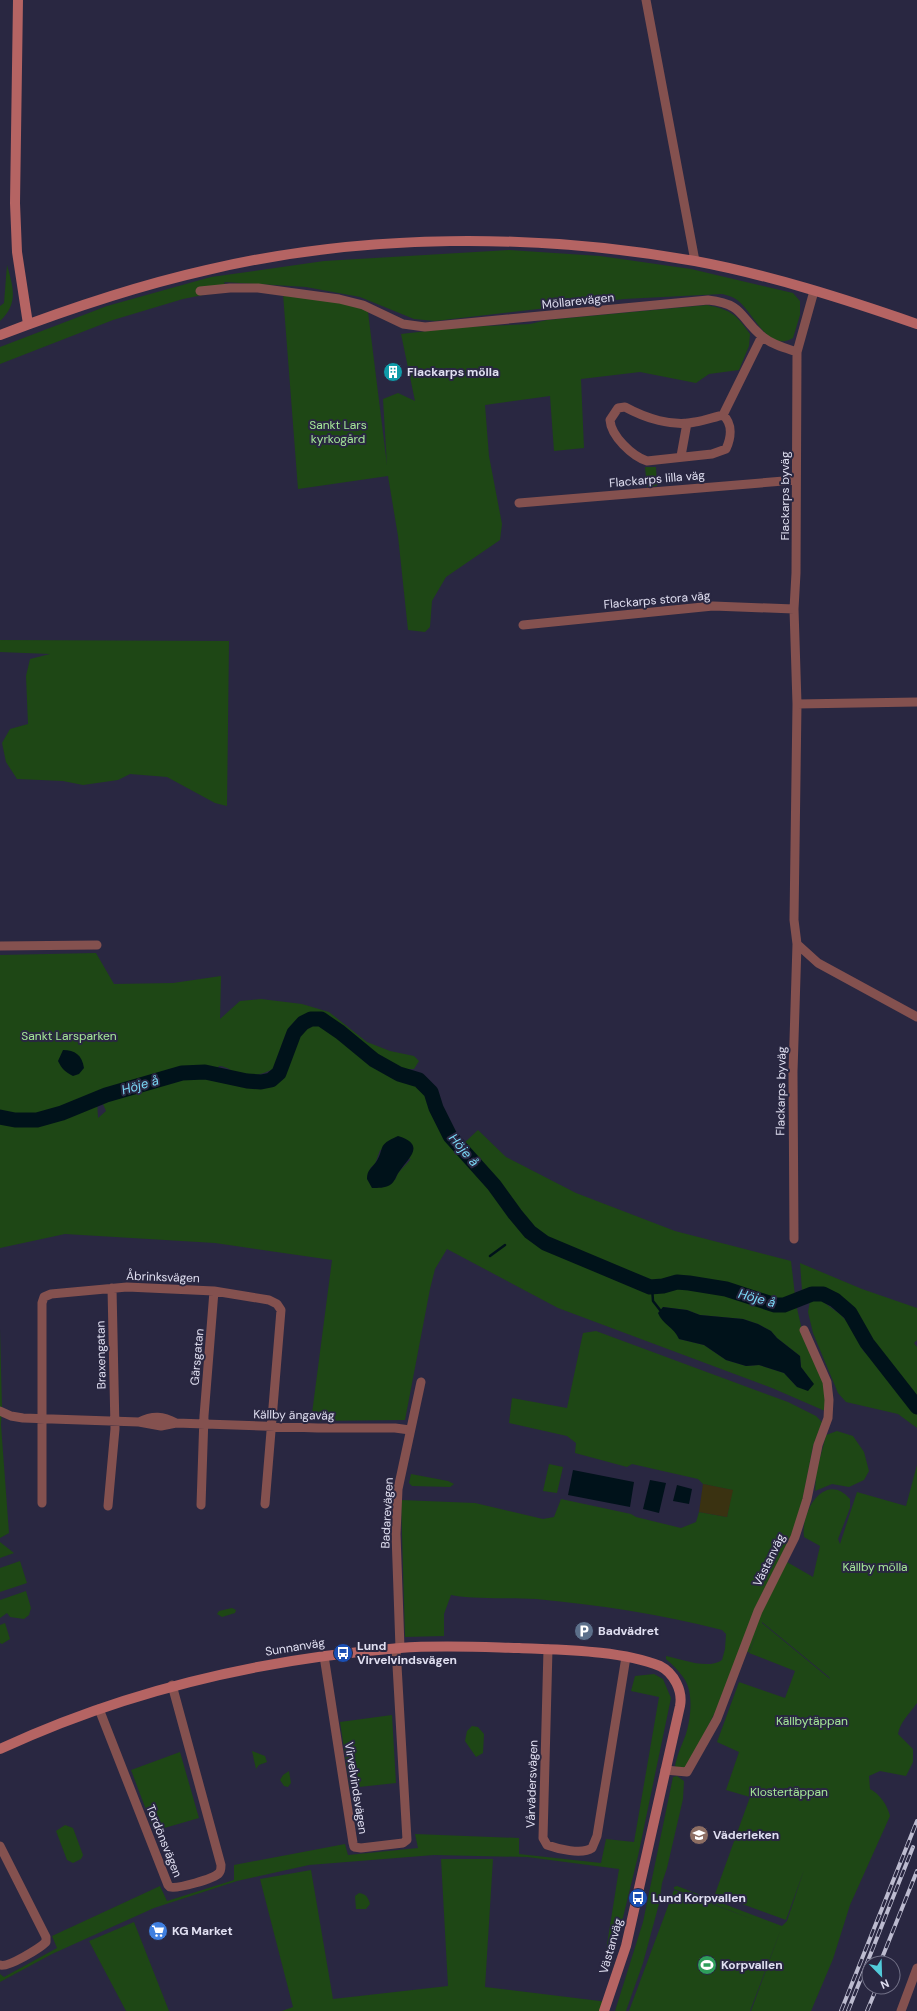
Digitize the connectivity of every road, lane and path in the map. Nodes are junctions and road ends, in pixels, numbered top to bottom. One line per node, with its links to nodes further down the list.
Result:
1 (18, 0): 6 (main road)
2 (646, 0): 3 (street)
3 (695, 261): 5 (main road); 6 (main road)
4 (200, 291): 9 (street, Möllarevägen)
5 (814, 291): 7 (main road); 10 (street, Flackarps byväg)
6 (28, 324): 8 (main road)
7 (917, 324)
8 (0, 335)
9 (762, 336): 10 (street, Möllarevägen); 11 (street)
10 (797, 352): 14 (street, Flackarps byväg)
11 (723, 415): 12 (street); 13 (street)
12 (687, 424): 13 (street); 13 (street)
13 (681, 456)
14 (796, 480): 15 (street, Flackarps lilla väg); 16 (street, Flackarps byväg)
15 (519, 503)
16 (794, 609): 17 (street, Flackarps stora väg); 19 (street, Flackarps byväg)
17 (523, 625)
18 (917, 702): 19 (street)
19 (797, 704): 20 (street, Flackarps byväg)
20 (797, 944): 23 (street); 24 (street, Flackarps byväg)
21 (97, 945): 22 (street)
22 (0, 946)
23 (917, 1017)
24 (794, 1239)
25 (112, 1288): 26 (street, Åbrinksvägen); 30 (street, Åbrinksvägen); 31 (street, Braxengatan)
26 (214, 1291): 32 (street, Gärsgatan); 33 (street, Åbrinksvägen)
27 (804, 1330): 47 (street, Västanväg)
28 (421, 1382): 34 (street, Badarevägen)
29 (0, 1411): 30 (street, Källby ängaväg)
30 (43, 1419): 31 (street, Källby ängaväg); 35 (street)
31 (115, 1422): 32 (street, Källby ängaväg); 38 (street, Braxengatan)
32 (203, 1424): 33 (street, Källby ängaväg); 37 (street, Gärsgatan)
33 (272, 1427): 34 (street, Källby ängaväg); 36 (street)
34 (410, 1430): 39 (street, Badarevägen)
35 (42, 1503)
36 (265, 1504)
37 (201, 1505)
38 (108, 1506)
39 (398, 1648): 40 (main road, Sunnanväg); 41 (main road, Sunnanväg); 41 (street, Virvelvindsvägen)
40 (548, 1649): 42 (main road, Sunnanväg); 42 (street, Vårvädersvägen)
41 (324, 1656): 44 (main road, Sunnanväg)
42 (626, 1657): 43 (main road, Sunnanväg)
43 (674, 1678): 47 (main road, Västanväg)
44 (172, 1685): 45 (main road, Sunnanväg); 45 (street, Tordönsvägen)
45 (99, 1709): 46 (main road, Sunnanväg)
46 (0, 1749)
47 (665, 1770): 51 (main road, Västanväg)
48 (0, 1846): 49 (street)
49 (0, 1965)
50 (917, 1968): 52 (street)
51 (604, 2011)
52 (901, 2011)

